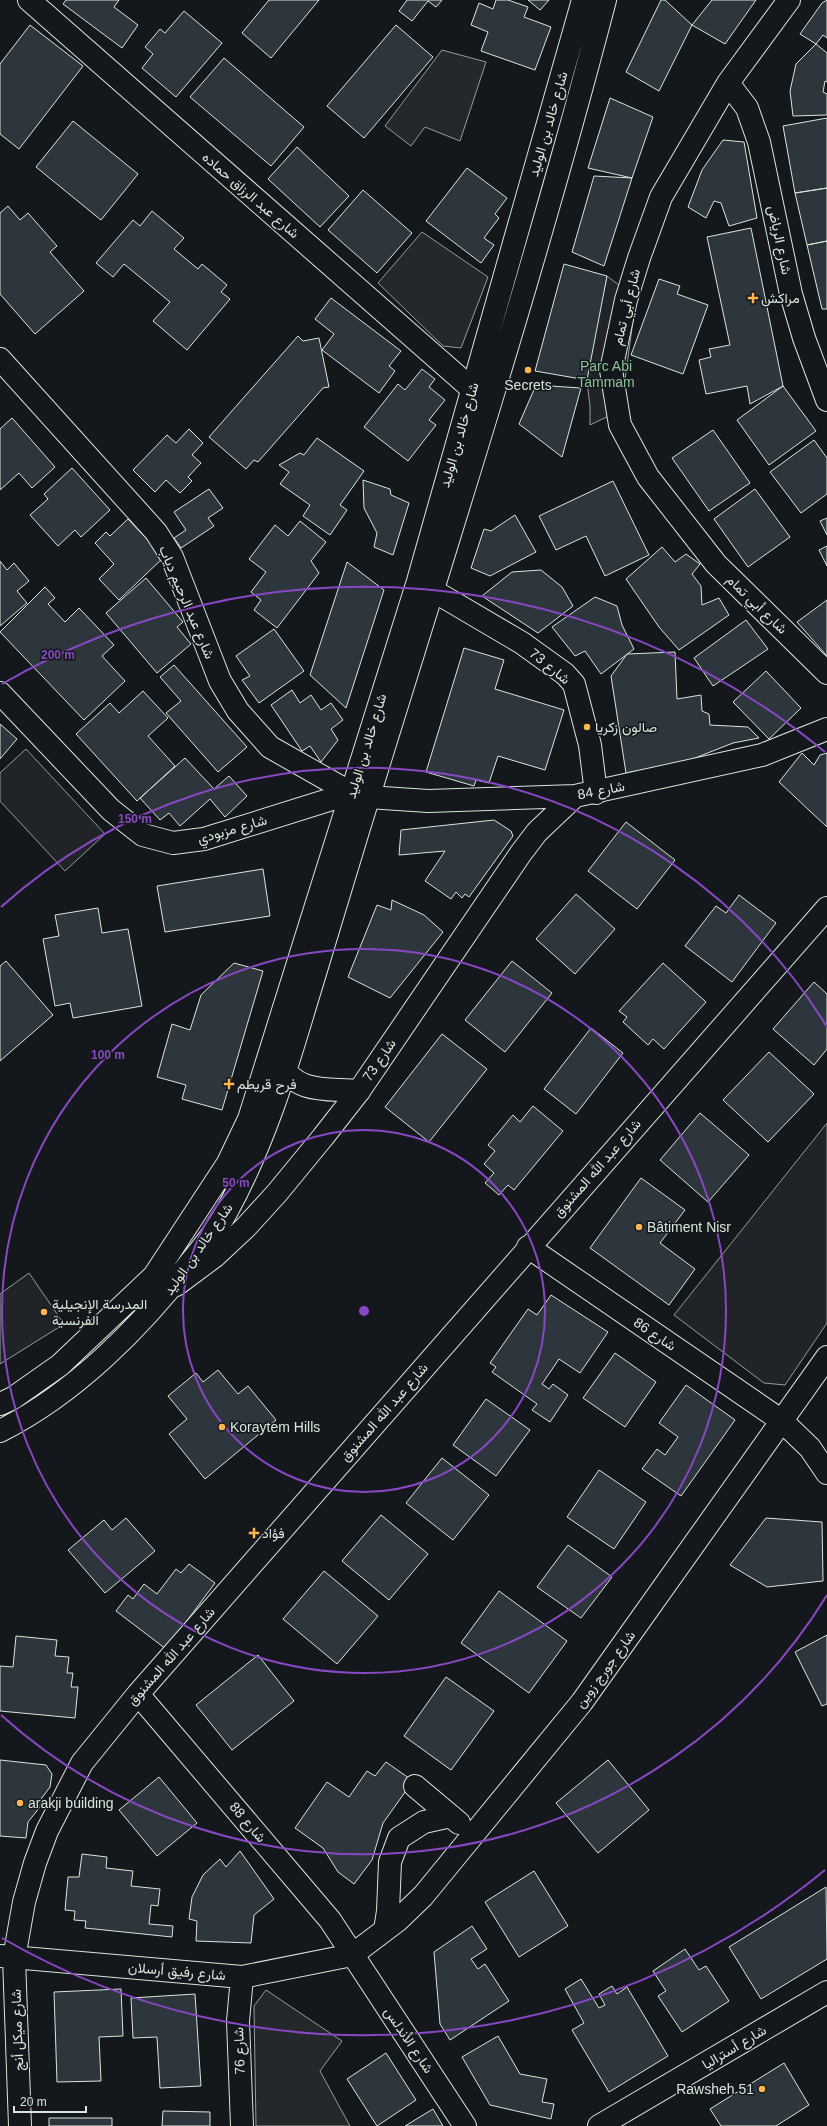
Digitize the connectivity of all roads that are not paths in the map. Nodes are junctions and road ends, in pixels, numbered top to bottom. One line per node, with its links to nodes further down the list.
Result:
1 (29, 0): 8 (street, شارع عبد الرزاق حماده)
2 (582, 0): 8 (street, شارع خالد بن الوليد)
3 (605, 0): 9 (street, شارع خالد بن الوليد)
4 (789, 0): 5 (street, شارع أبي تمام)
5 (728, 83): 7 (street, شارع الرياض); 10 (street, شارع أبي تمام)
6 (0, 359): 14 (street, شارع عبد الرحيم دياب)
7 (825, 386)
8 (472, 390): 14 (street, شارع خالد بن الوليد)
9 (432, 590): 13 (street, شارع 73); 14 (street, شارع خالد بن الوليد)
10 (827, 673)
11 (0, 693): 14 (street, شارع مزبودي)
12 (827, 729): 13 (street, شارع 84)
13 (586, 794): 14 (street, شارع 84); 18 (street, شارع 73)
14 (360, 795): 16 (street, شارع خالد بن الوليد); 17 (street, شارع خالد بن الوليد)
15 (827, 908): 19 (street, شارع عبد الله المشنوق)
16 (272, 1046): 17 (street); 20 (street, شارع خالد بن الوليد)
17 (285, 1072): 18 (street); 21 (street, شارع خالد بن الوليد)
18 (359, 1091): 21 (street, شارع 73)
19 (528, 1247): 24 (street, شارع 86); 27 (street, شارع عبد الله المشنوق)
20 (154, 1276): 21 (street); 23 (street, شارع خالد بن الوليد)
21 (174, 1286): 25 (street, شارع خالد بن الوليد)
22 (827, 1357): 24 (street, شارع جورج زوين)
23 (0, 1404)
24 (782, 1421): 26 (street, شارع 86); 30 (street, شارع جورج زوين)
25 (0, 1431)
26 (827, 1473)
27 (138, 1694): 32 (street, شارع 88); 33 (street, شارع عبد الله المشنوق)
28 (415, 1786): 29 (street)
29 (451, 1816): 30 (street); 31 (street)
30 (474, 1835): 31 (street, شارع جورج زوين)
31 (385, 1930): 32 (street, شارع جورج زوين)
32 (352, 1955): 34 (street, شارع رفيق أرسلان); 38 (street, شارع الأندلس)
33 (7, 1957): 34 (street, شارع رفيق أرسلان); 36 (street, شارع ميكل أنج)
34 (242, 1977): 37 (street, شارع 76)
35 (827, 1992): 39 (street, شارع أستراليا)
36 (20, 2126)
37 (242, 2126)
38 (465, 2126)
39 (599, 2126)

